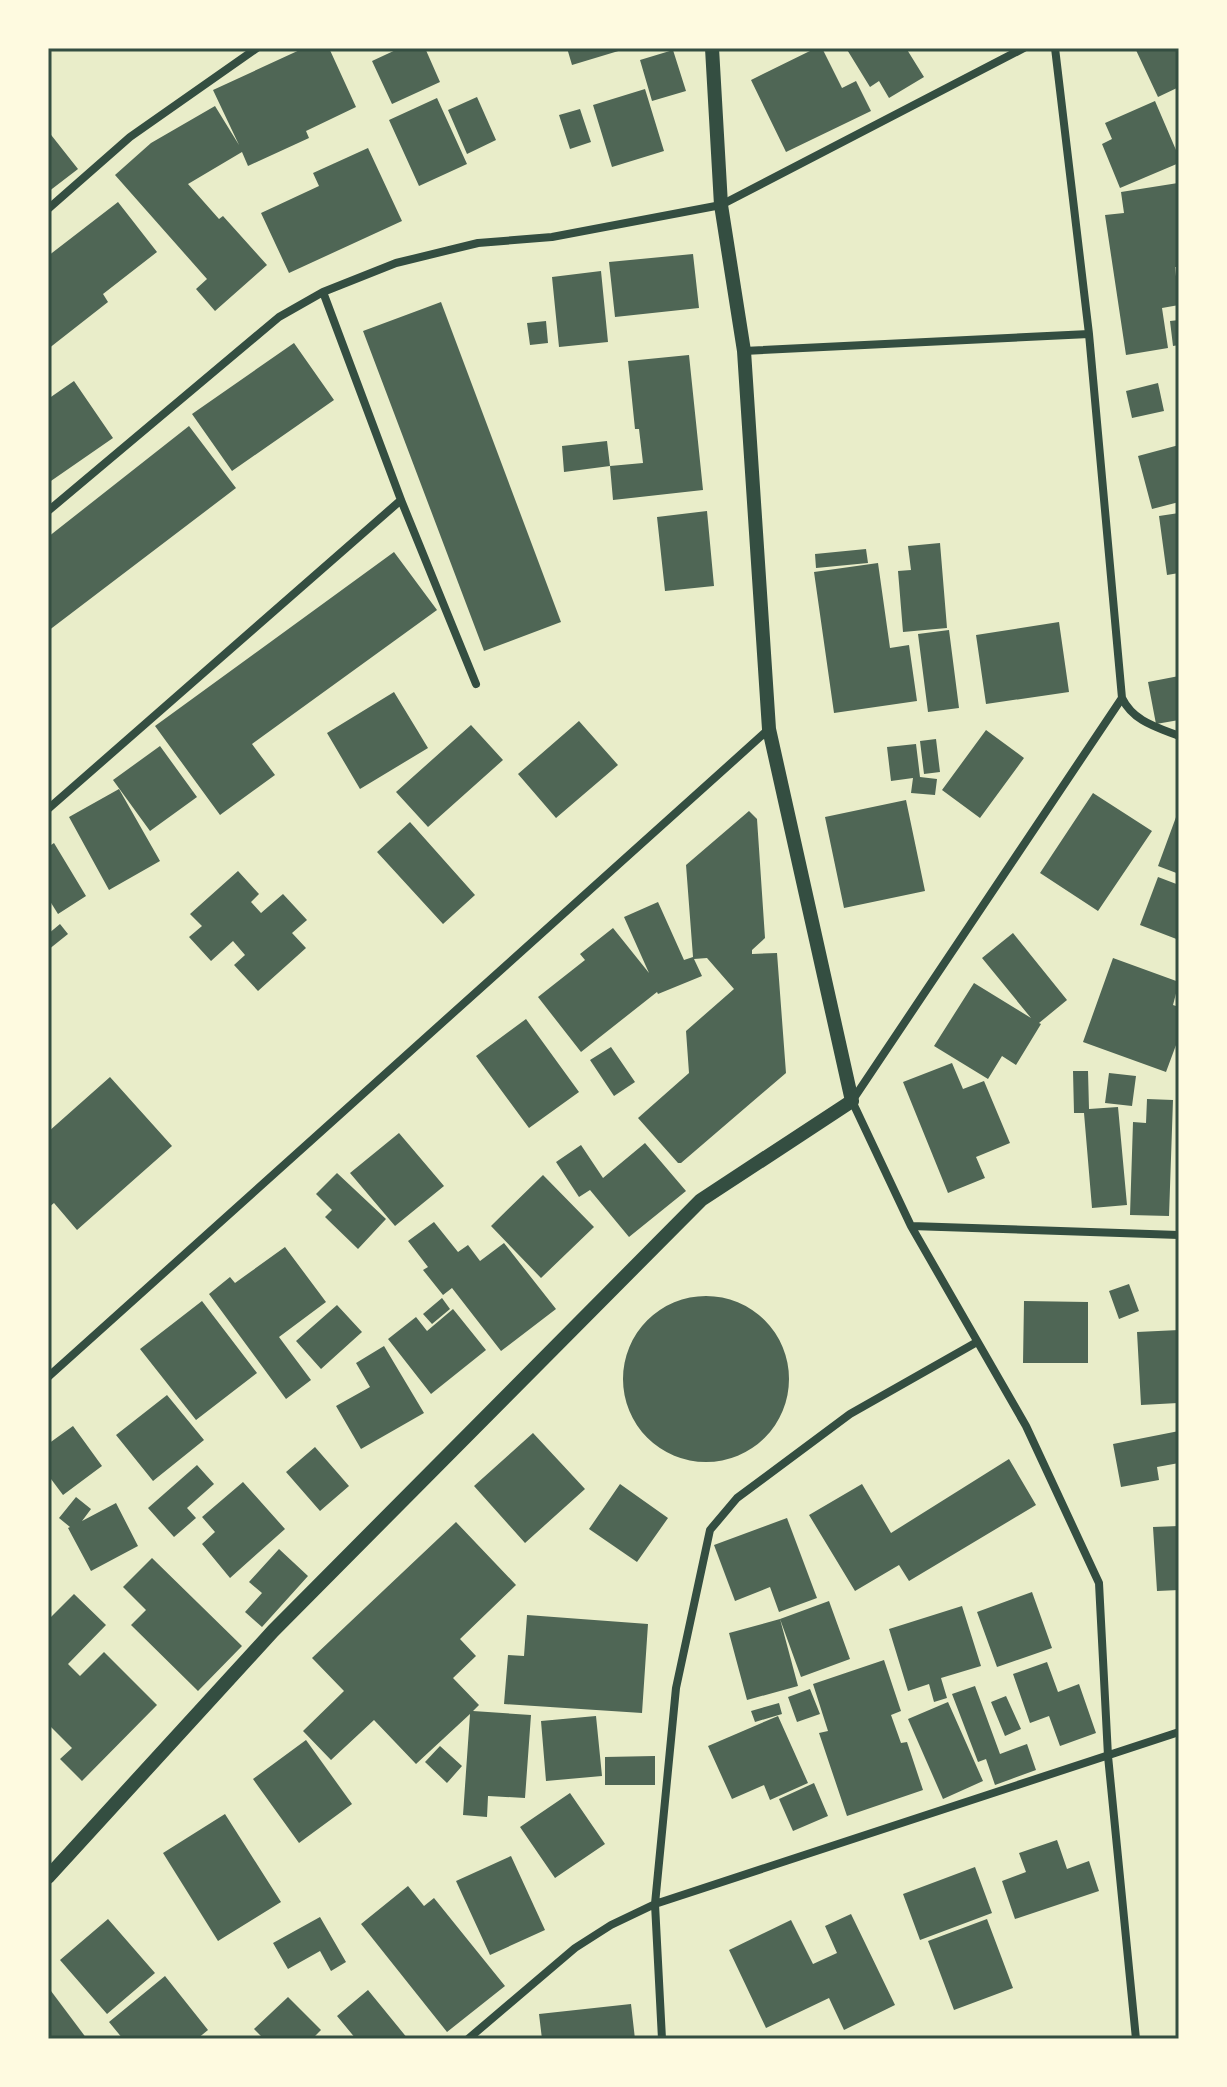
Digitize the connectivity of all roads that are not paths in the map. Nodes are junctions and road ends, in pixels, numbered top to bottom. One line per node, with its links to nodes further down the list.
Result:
1 (257, 48): 6 (street)
2 (712, 48): 5 (street)
3 (1024, 48): 5 (street)
4 (1055, 48): 8 (street)
5 (721, 205): 7 (street); 9 (street)
6 (48, 209)
7 (323, 292): 10 (street); 11 (street)
8 (1089, 334): 9 (street); 13 (street)
9 (744, 351): 14 (street)
10 (401, 500): 12 (street); 16 (street)
11 (48, 511)
12 (476, 684)
13 (1122, 698): 15 (street); 17 (street)
14 (769, 729): 17 (street); 21 (street)
15 (1179, 736)
16 (48, 809)
17 (852, 1101): 18 (street); 24 (street)
18 (911, 1226): 19 (street); 20 (street)
19 (1179, 1235)
20 (977, 1342): 23 (street); 25 (street)
21 (48, 1377)
22 (1179, 1732): 23 (street)
23 (1108, 1756): 25 (street); 28 (street)
24 (48, 1877)
25 (655, 1904): 26 (street); 27 (street)
26 (468, 2039)
27 (662, 2039)
28 (1136, 2039)

